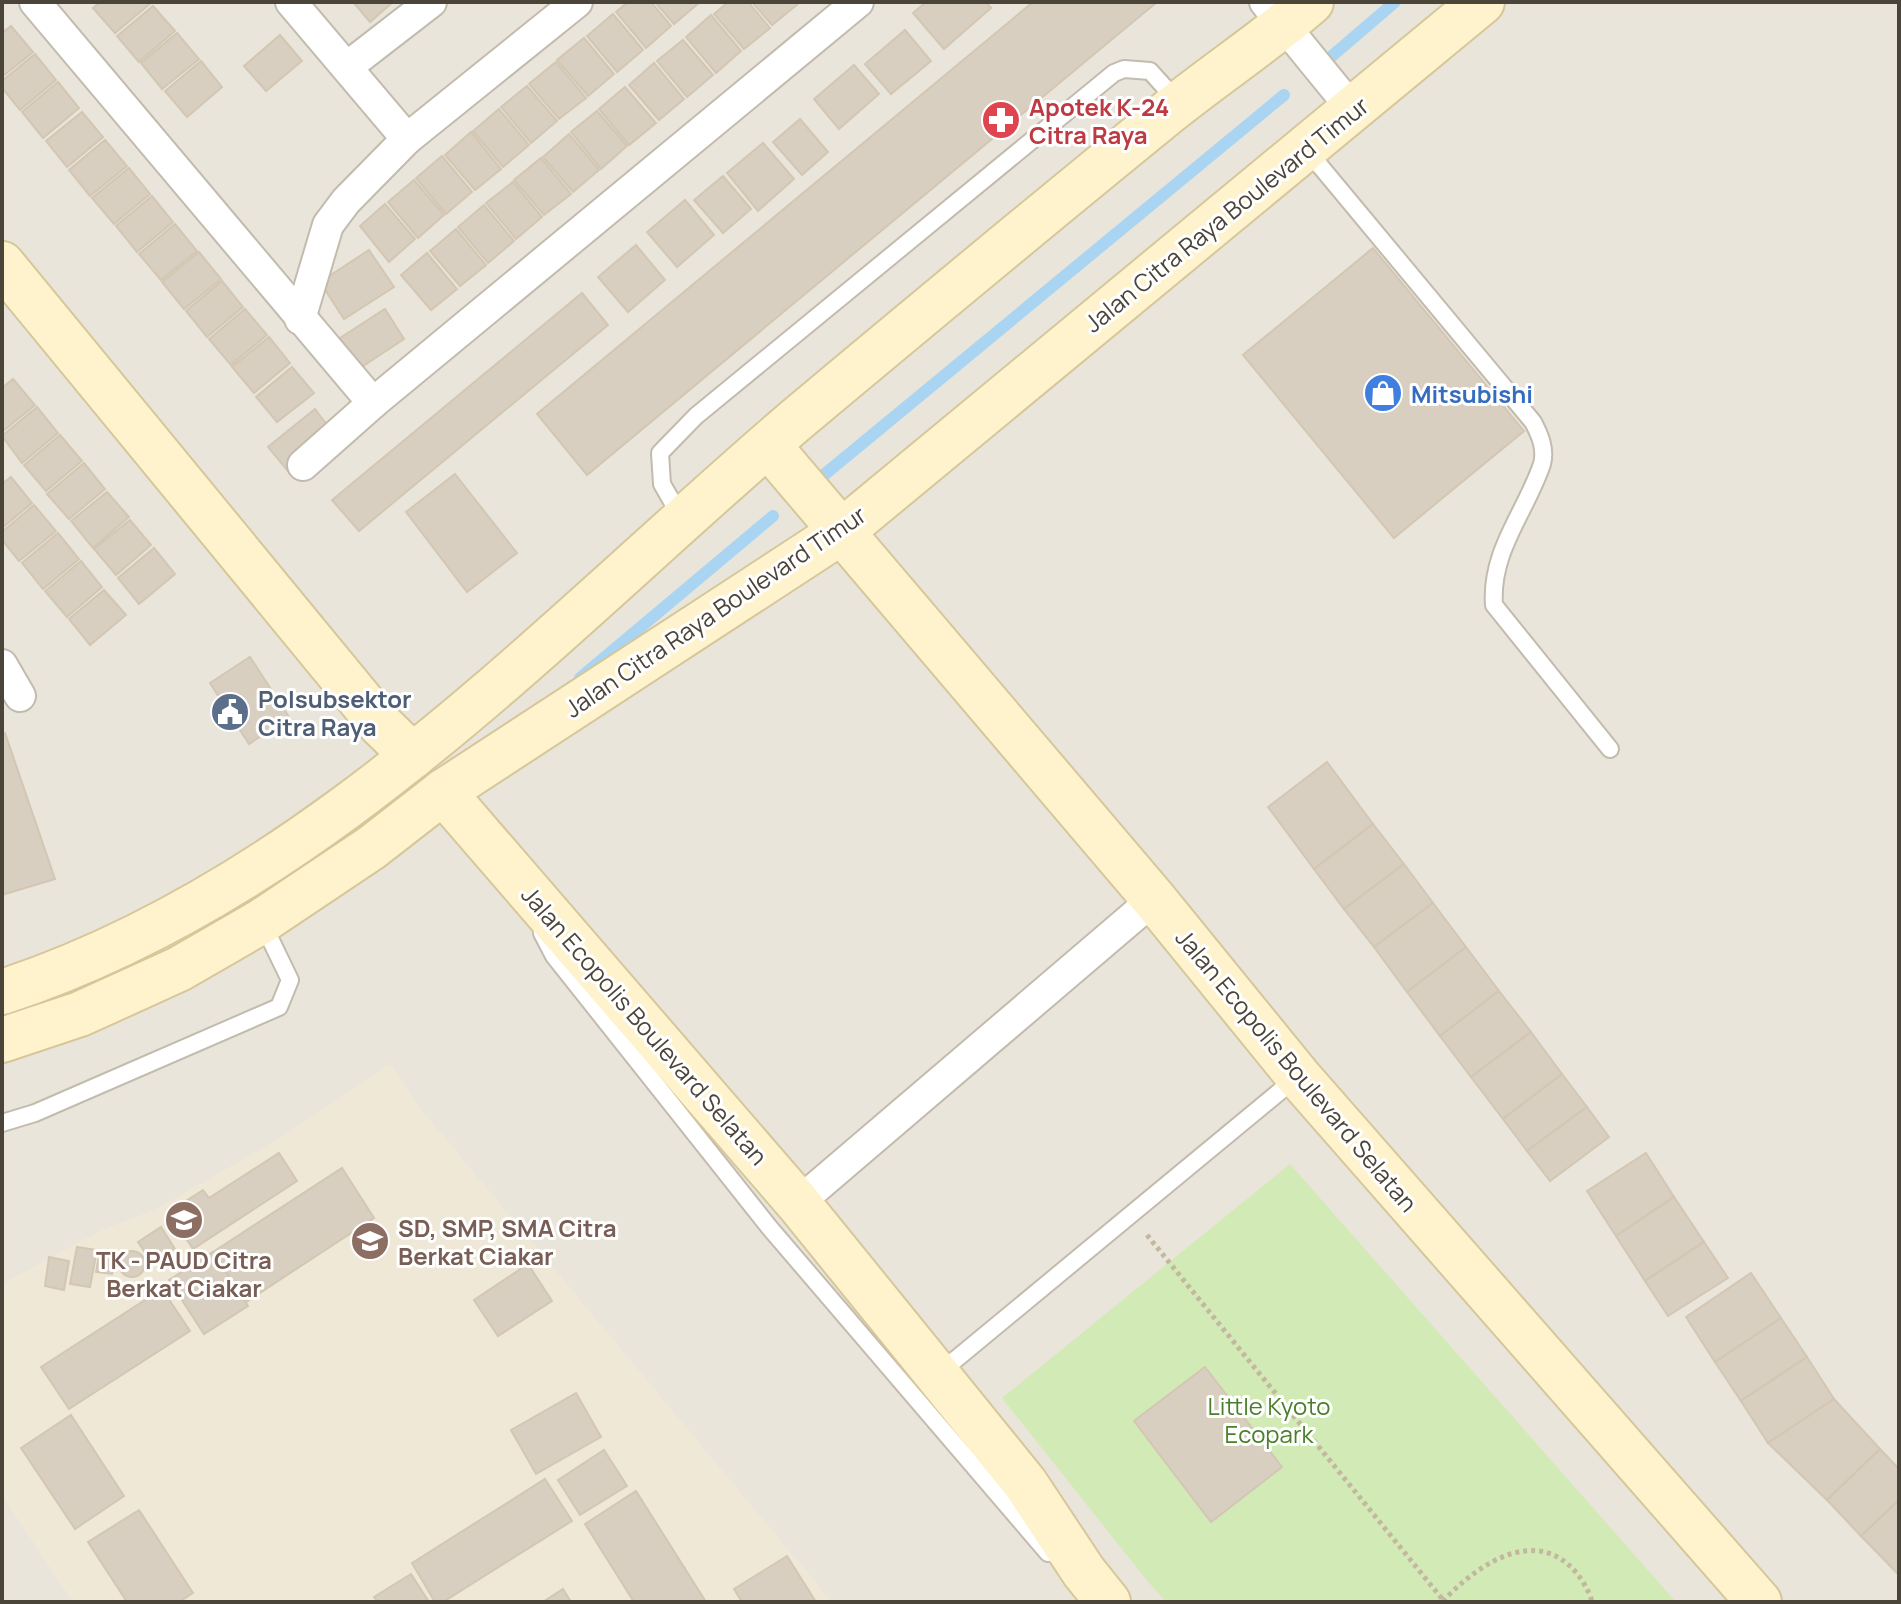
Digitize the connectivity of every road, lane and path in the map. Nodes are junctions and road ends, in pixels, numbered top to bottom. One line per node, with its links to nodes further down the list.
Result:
1 (35, 2): 14 (street)
2 (291, 2): 8 (street)
3 (431, 2): 8 (street)
4 (577, 2): 11 (street)
5 (858, 2): 15 (street)
6 (1482, 2): 9 (street, Jalan Citra Raya Boulevard Timur)
7 (1291, 20): 9 (street); 10 (street)
8 (347, 67): 11 (street)
9 (1346, 102): 12 (street, Jalan Citra Raya Boulevard Timur)
10 (1180, 103): 16 (street); 18 (lane)
11 (407, 139): 14 (street)
12 (1305, 148): 19 (street, Jalan Citra Raya Boulevard Timur); 22 (lane)
13 (2, 264): 23 (street)
14 (300, 319): 15 (street)
15 (373, 403): 17 (street)
16 (781, 460): 18 (street); 19 (street, Jalan Ecopolis Boulevard Selatan)
17 (303, 465)
18 (682, 520): 23 (street)
19 (834, 523): 24 (street, Jalan Citra Raya Boulevard Timur); 25 (street, Jalan Ecopolis Boulevard Selatan)
20 (2, 665): 21 (street)
21 (20, 696)
22 (1610, 749)
23 (413, 756): 27 (street)
24 (443, 792): 26 (street, Jalan Citra Raya Boulevard Timur); 31 (street, Jalan Ecopolis Boulevard Selatan)
25 (1154, 899): 29 (street, Jalan Ecopolis Boulevard Selatan); 31 (street)
26 (262, 921): 28 (street, Jalan Citra Raya Boulevard Timur); 30 (lane)
27 (2, 992)
28 (2, 1040)
29 (1298, 1076): 32 (lane); 37 (street, Jalan Ecopolis Boulevard Selatan)
30 (2, 1123)
31 (790, 1209): 33 (street, Jalan Ecopolis Boulevard Selatan); 34 (lane)
32 (1131, 1215): 33 (lane); 35 (path)
33 (944, 1369): 34 (street, Jalan Ecopolis Boulevard Selatan)
34 (1096, 1587)
35 (1443, 1601): 36 (path)
36 (1592, 1602)
37 (1759, 1602)

